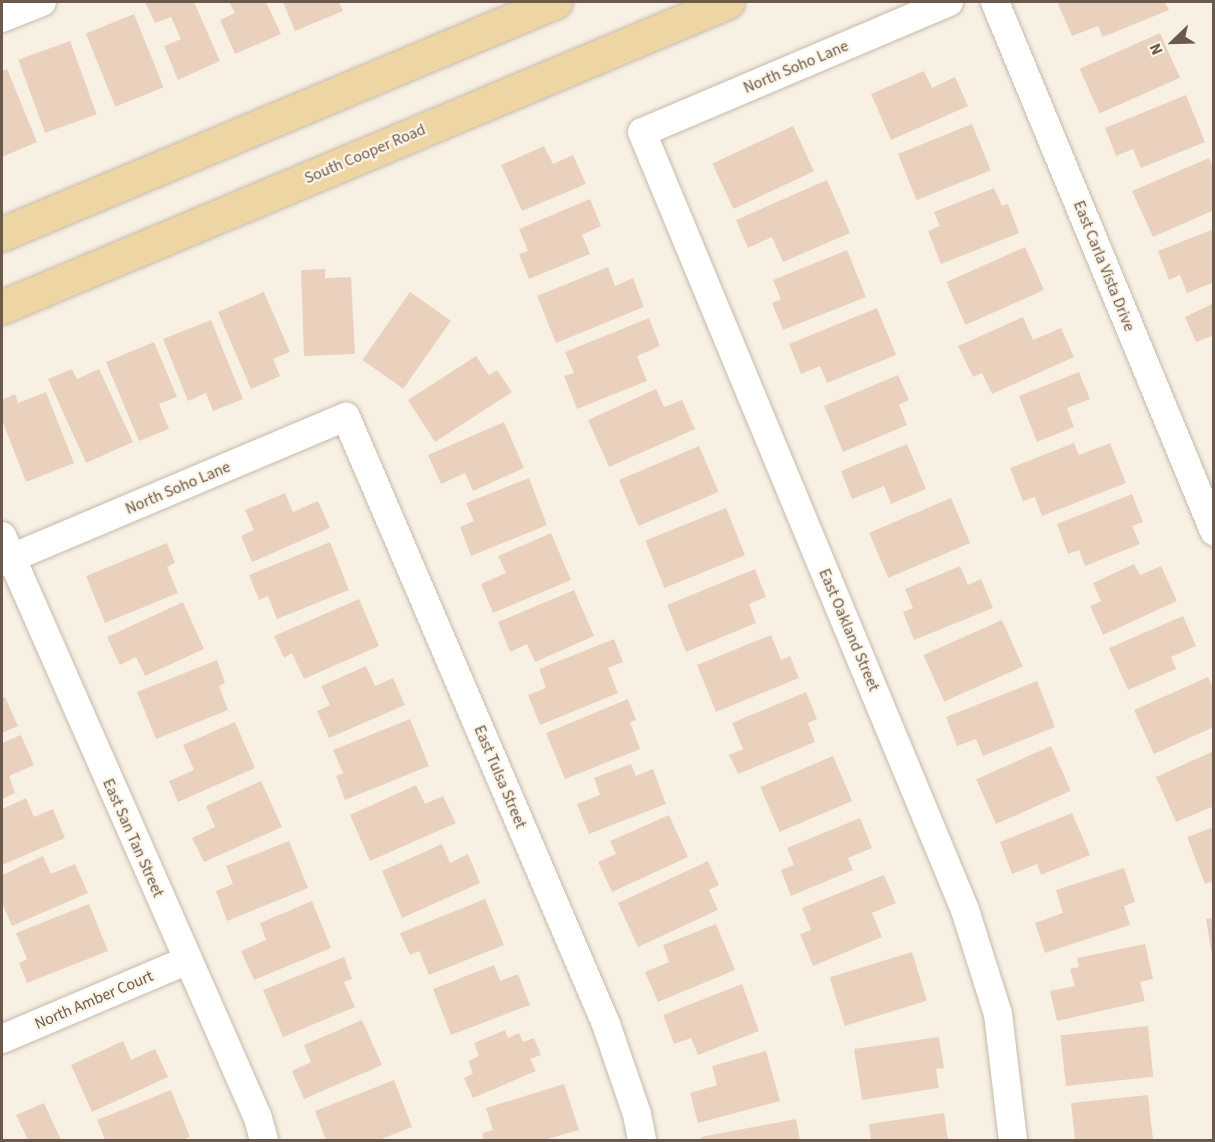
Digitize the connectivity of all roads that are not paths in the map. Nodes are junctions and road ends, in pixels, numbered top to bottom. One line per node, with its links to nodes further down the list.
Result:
1 (42, 2): 6 (street)
2 (555, 2): 8 (main road)
3 (729, 2): 9 (main road, South Cooper Road)
4 (949, 2): 7 (street, North Soho Lane)
5 (995, 2): 11 (street, East Carla Vista Drive)
6 (2, 18)
7 (642, 132): 17 (street, East Oakland Street)
8 (2, 234)
9 (2, 307)
10 (346, 417): 12 (street, North Soho Lane); 16 (street, East Tulsa Street)
11 (1214, 531)
12 (4, 552): 13 (street, East San Tan Street)
13 (186, 961): 14 (street, North Amber Court); 15 (street, East San Tan Street)
14 (2, 1039)
15 (264, 1140)
16 (642, 1140)
17 (1013, 1140)

